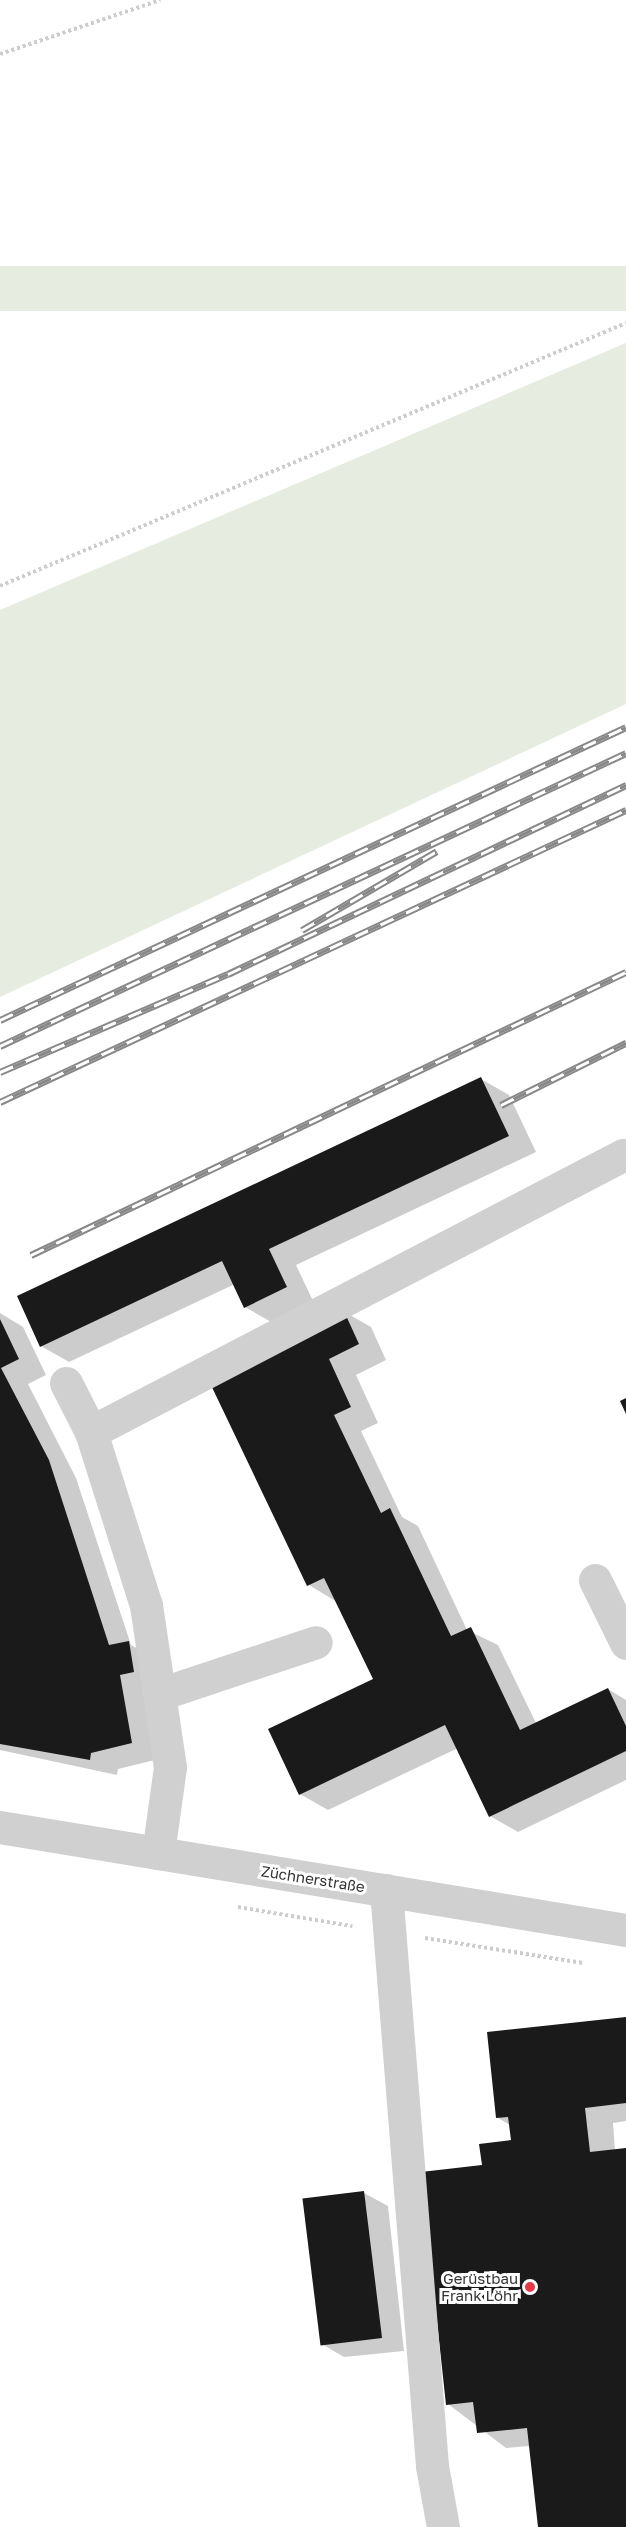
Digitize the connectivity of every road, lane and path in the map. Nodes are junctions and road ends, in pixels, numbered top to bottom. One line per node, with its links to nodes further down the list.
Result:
1 (160, 0): 2 (path)
2 (0, 54)
3 (626, 323): 4 (path)
4 (0, 586)
5 (623, 1155): 7 (street)
6 (66, 1383): 7 (street)
7 (91, 1432): 11 (street)
8 (595, 1580): 10 (street)
9 (316, 1642): 11 (street)
10 (626, 1643)
11 (160, 1694): 13 (street)
12 (0, 1827): 13 (street, Züchnerstraße)
13 (158, 1853): 14 (street, Züchnerstraße)
14 (386, 1890): 15 (street, Züchnerstraße); 16 (street)
15 (626, 1930)
16 (443, 2527)

